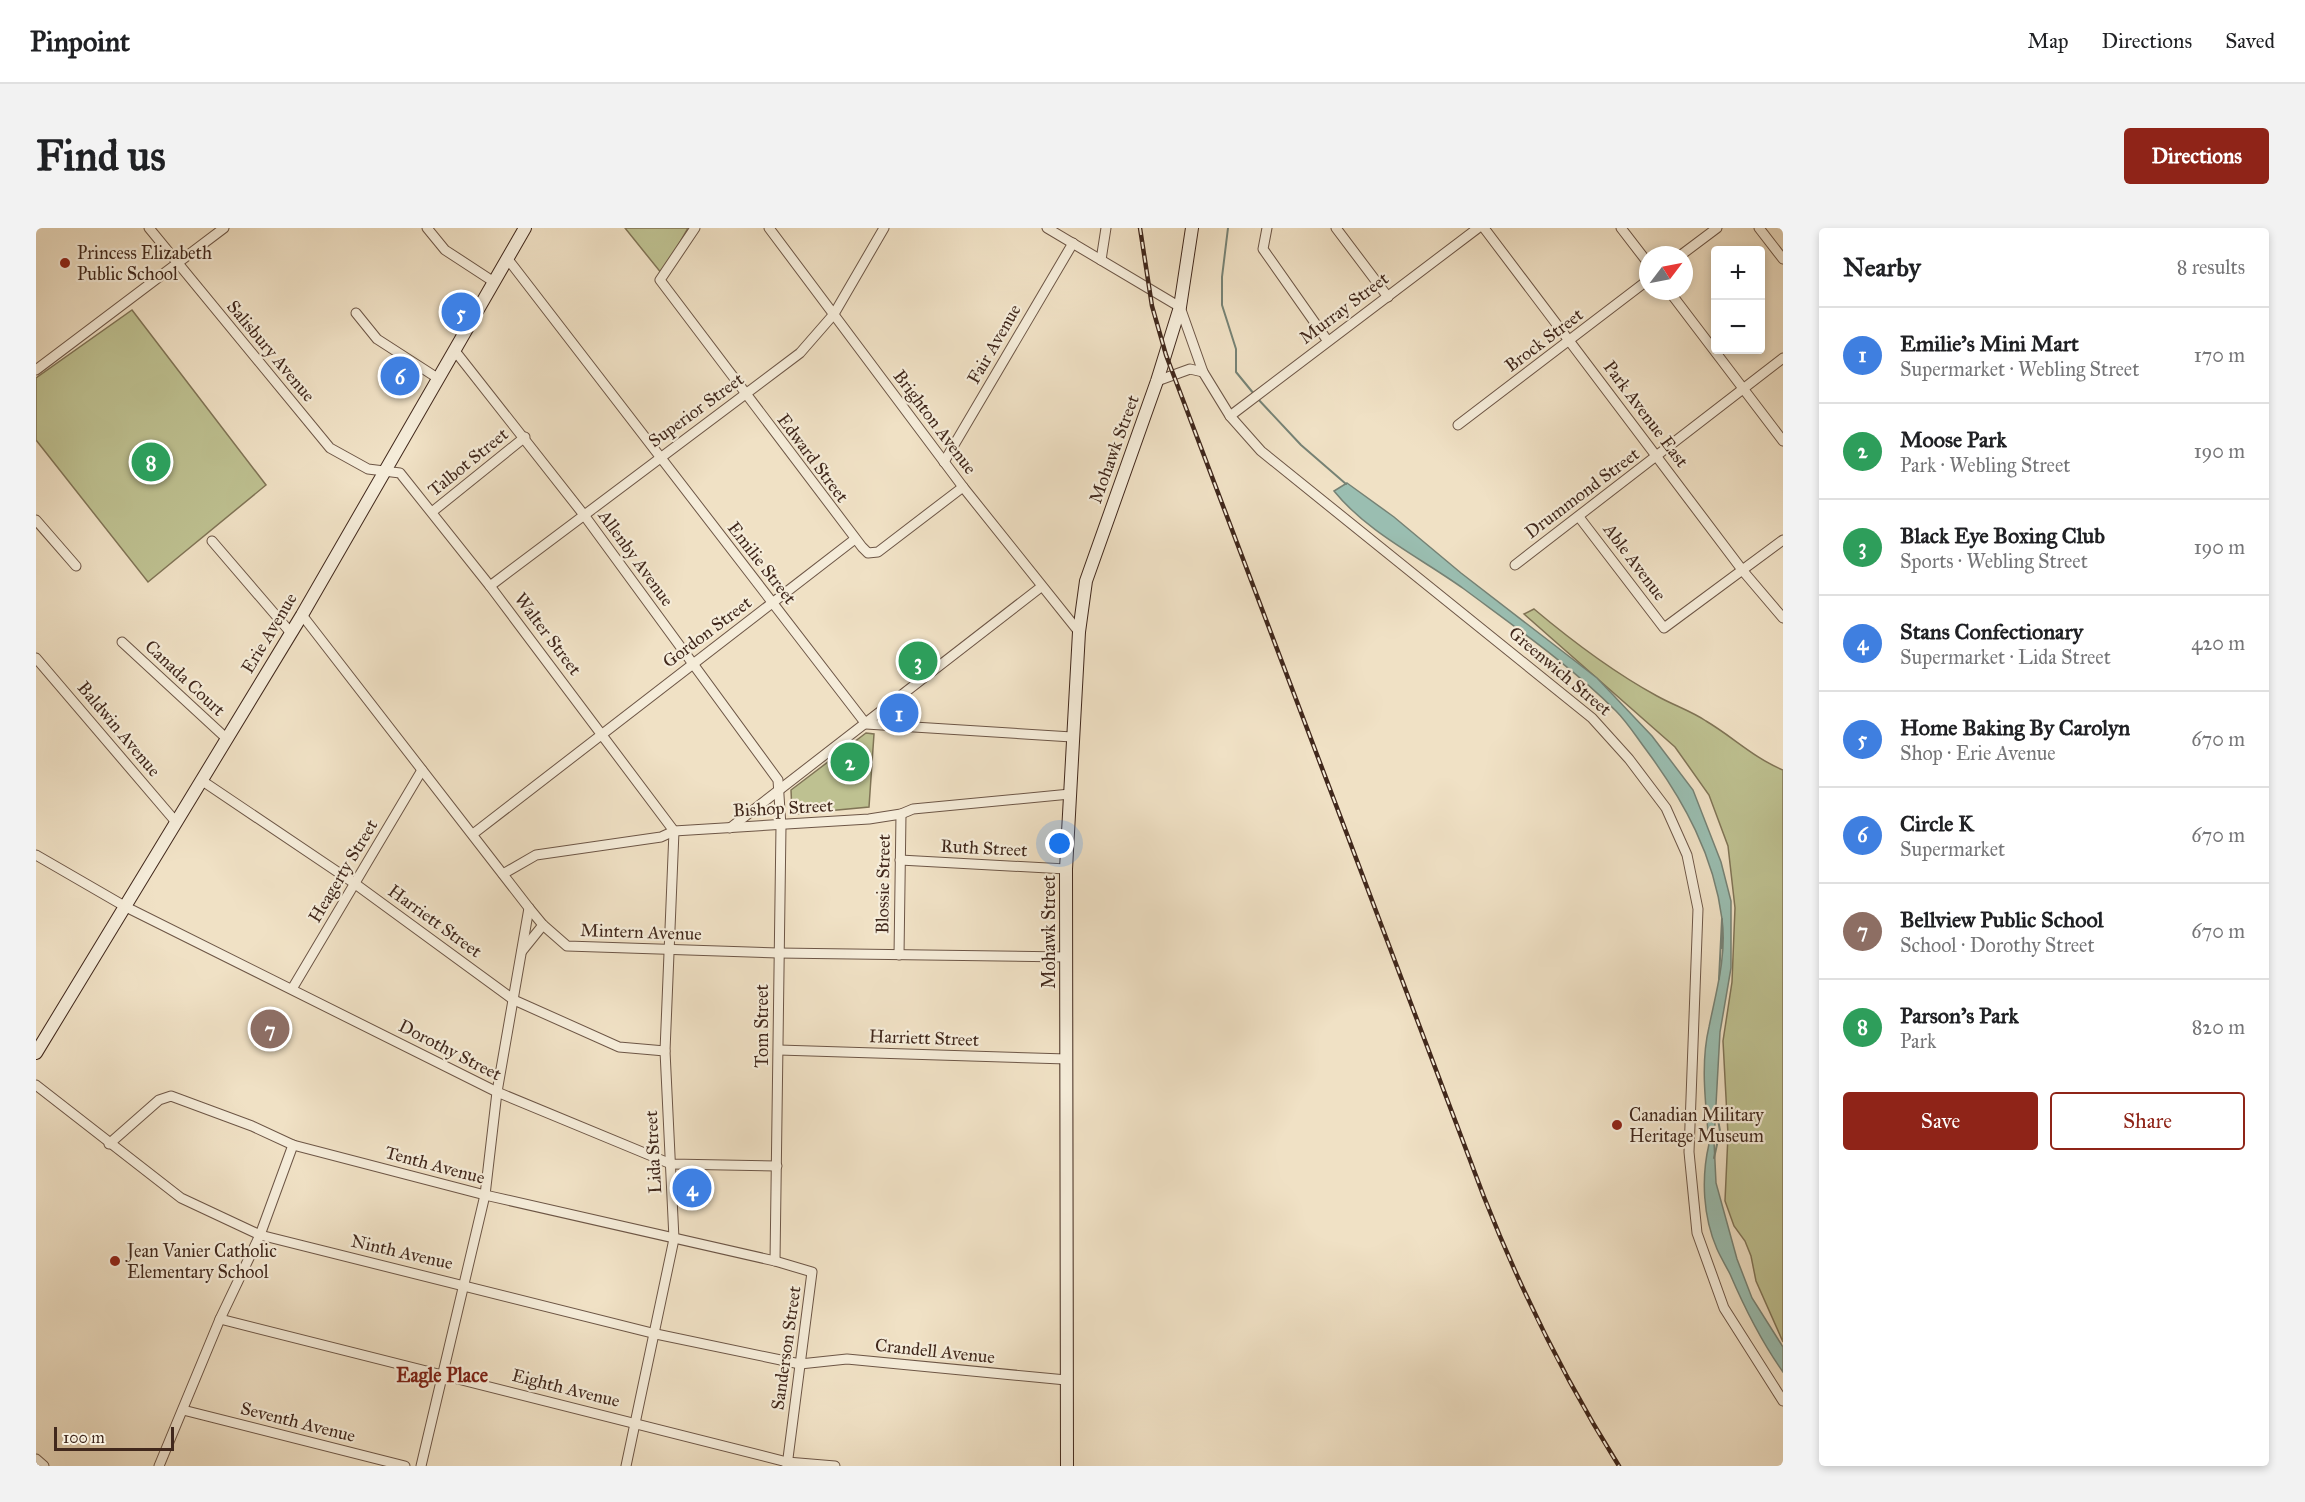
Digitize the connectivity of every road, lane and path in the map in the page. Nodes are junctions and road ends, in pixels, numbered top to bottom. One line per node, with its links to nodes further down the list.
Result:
1 (149, 228): 24 (street, Salisbury Avenue)
2 (224, 228): 24 (street)
3 (427, 228): 25 (street)
4 (525, 228): 21 (street, Erie Avenue)
5 (694, 228): 41 (street, Edward Street)
6 (769, 228): 31 (street, Brighton Avenue)
7 (884, 228): 31 (street, Superior Street)
8 (1047, 228): 18 (street)
9 (1106, 228): 23 (street)
10 (1192, 228): 29 (street, Greenwich Street)
11 (1267, 228): 32 (street)
12 (1336, 228): 27 (street)
13 (1478, 228): 27 (street, Murray Street)
14 (1484, 228): 33 (street, Park Avenue East)
15 (1621, 228): 20 (street)
16 (1717, 228): 19 (street)
17 (1759, 228): 22 (street)
18 (1073, 243): 23 (street); 48 (street, Fair Avenue)
19 (1693, 246)
20 (1639, 252)
21 (507, 258): 25 (street, Erie Avenue); 47 (street, Emilie Street)
22 (1783, 259)
23 (1101, 260): 29 (street)
24 (178, 265): 36 (street); 49 (street, Salisbury Avenue)
25 (494, 282): 34 (street, Erie Avenue)
26 (1639, 287): 33 (street, Brock Street)
27 (1388, 297): 32 (street, Murray Street)
28 (1676, 300): 40 (street)
29 (1180, 307): 37 (street, Greenwich Street); 39 (street, Mohawk Street)
30 (356, 313): 38 (street)
31 (834, 314): 41 (street, Superior Street); 48 (street, Brighton Avenue)
32 (1328, 340): 42 (street, Murray Street)
33 (1571, 340): 43 (street, Brock Street); 46 (street, Park Avenue East)
34 (455, 351): 38 (street, Erie Avenue); 44 (street, Allenby Avenue)
35 (1783, 358): 40 (street, Drummond Street)
36 (36, 370)
37 (1203, 372): 39 (street); 42 (street, Greenwich Street)
38 (438, 379): 49 (street, Erie Avenue)
39 (1157, 381): 66 (street, Mohawk Street)
40 (1743, 389): 45 (street); 46 (street, Drummond Street)
41 (745, 396): 47 (street, Superior Street); 55 (street, Edward Street)
42 (1233, 413): 120 (street, Greenwich Street)
43 (1458, 425)
44 (525, 437): 51 (street, Talbot Street); 52 (street, Allenby Avenue)
45 (1783, 441)
46 (1658, 456): 53 (street, Drummond Street); 60 (street, Park Avenue East)
47 (659, 457): 52 (street, Superior Street); 63 (street, Emilie Street)
48 (944, 462): 50 (street, Brighton Avenue)
49 (385, 470): 51 (street, Walter Street); 64 (street, Erie Avenue)
50 (963, 487): 55 (street); 62 (street, Brighton Avenue)
51 (432, 512): 61 (street, Walter Street)
52 (584, 514): 61 (street, Superior Street); 70 (street, Allenby Avenue)
53 (1579, 517): 58 (street, Drummond Street); 60 (street, Able Avenue)
54 (36, 520): 59 (street)
55 (855, 540): 63 (street, Gordon Street)
56 (1783, 540): 60 (street)
57 (212, 541): 67 (street)
58 (1515, 565)
59 (76, 566)
60 (1743, 571): 65 (street, Park Avenue East)
61 (490, 586): 72 (street, Walter Street)
62 (1041, 587): 66 (street, Brighton Avenue); 71 (street)
63 (772, 603): 70 (street, Gordon Street); 71 (street, Emilie Street)
64 (302, 615): 67 (street, Erie Avenue); 75 (street, Mintern Avenue)
65 (1783, 618)
66 (1079, 632): 73 (street, Mohawk Street)
67 (291, 633): 74 (street, Erie Avenue)
68 (122, 642): 74 (street, Canada Court)
69 (36, 658): 80 (street, Baldwin Avenue)
70 (691, 663): 72 (street, Gordon Street); 77 (street, Allenby Avenue)
71 (866, 724): 73 (street); 77 (street)
72 (603, 733): 83 (street, Walter Street); 84 (street, Gordon Street)
73 (1072, 737): 78 (street, Mohawk Street)
74 (226, 738): 76 (street, Erie Avenue)
75 (422, 770): 84 (street, Mintern Avenue); 89 (street, Heagerty Street)
76 (201, 780): 80 (street, Erie Avenue); 89 (street, Harriett Street)
77 (780, 791): 81 (street, Tom Street); 82 (street)
78 (1070, 794): 79 (street, Bishop Street); 87 (street, Mohawk Street)
79 (901, 814): 81 (street, Bishop Street); 86 (street, Blossie Street)
80 (176, 822): 90 (street, Erie Avenue)
81 (781, 826): 82 (street, Bishop Street); 95 (street, Tom Street)
82 (730, 828): 83 (street, Bishop Street)
83 (674, 831): 88 (street, Bishop Street); 93 (street, Lida Street)
84 (473, 834): 88 (street, Mintern Avenue)
85 (36, 855): 90 (street, Dorothy Street)
86 (900, 860): 87 (street, Ruth Street); 96 (street, Blossie Street)
87 (1066, 869): 97 (street, Mohawk Street)
88 (503, 874): 91 (street, Mintern Avenue)
89 (354, 883): 98 (street, Heagerty Street); 99 (street, Harriett Street)
90 (126, 907): 98 (street, Dorothy Street); 102 (street, Erie Avenue)
91 (528, 908): 92 (street, Mintern Avenue); 94 (street)
92 (543, 925): 93 (street, Mintern Avenue); 94 (street)
93 (671, 950): 95 (street, Mintern Avenue); 101 (street, Lida Street)
94 (522, 951): 99 (street)
95 (778, 953): 96 (street, Mintern Avenue); 100 (street, Tom Street)
96 (899, 955): 97 (street, Mintern Avenue)
97 (1067, 957): 103 (street, Mohawk Street)
98 (292, 988): 105 (street, Dorothy Street)
99 (514, 1000): 101 (street, Harriett Street); 105 (street)
100 (779, 1050): 103 (street, Harriett Street); 109 (street, Tom Street)
101 (665, 1051): 108 (street, Lida Street)
102 (36, 1053)
103 (1067, 1059): 119 (street, Mohawk Street)
104 (36, 1085): 106 (street, Ninth Avenue)
105 (497, 1092): 108 (street, Dorothy Street); 110 (street)
106 (109, 1144): 107 (street, Tenth Avenue); 111 (street, Ninth Avenue)
107 (293, 1145): 110 (street, Tenth Avenue); 111 (street)
108 (670, 1164): 109 (street, Dorothy Street); 112 (street, Lida Street)
109 (777, 1166): 113 (street, Tom Street)
110 (485, 1195): 112 (street, Tenth Avenue); 114 (street)
111 (260, 1235): 114 (street, Ninth Avenue); 115 (street)
112 (674, 1239): 113 (street, Tenth Avenue); 116 (street, Lida Street)
113 (775, 1261): 117 (street, Sanderson Street)
114 (463, 1284): 116 (street, Ninth Avenue); 118 (street)
115 (220, 1319): 118 (street, Eighth Avenue); 121 (street)
116 (656, 1334): 117 (street, Ninth Avenue); 122 (street, Lida Street)
117 (800, 1364): 119 (street, Crandell Avenue); 124 (street, Sanderson Street)
118 (443, 1375): 122 (street, Eighth Avenue); 128 (street)
119 (1066, 1380): 131 (street, Mohawk Street)
120 (1783, 1401)
121 (183, 1410): 126 (street); 127 (street, Seventh Avenue)
122 (635, 1422): 124 (street, Eighth Avenue); 129 (street, Lida Street)
123 (36, 1459): 125 (street)
124 (787, 1464): 130 (street, Eighth Avenue)
125 (44, 1466)
126 (159, 1466)
127 (405, 1466)
128 (421, 1466)
129 (626, 1466)
130 (835, 1466)
131 (1066, 1466)

